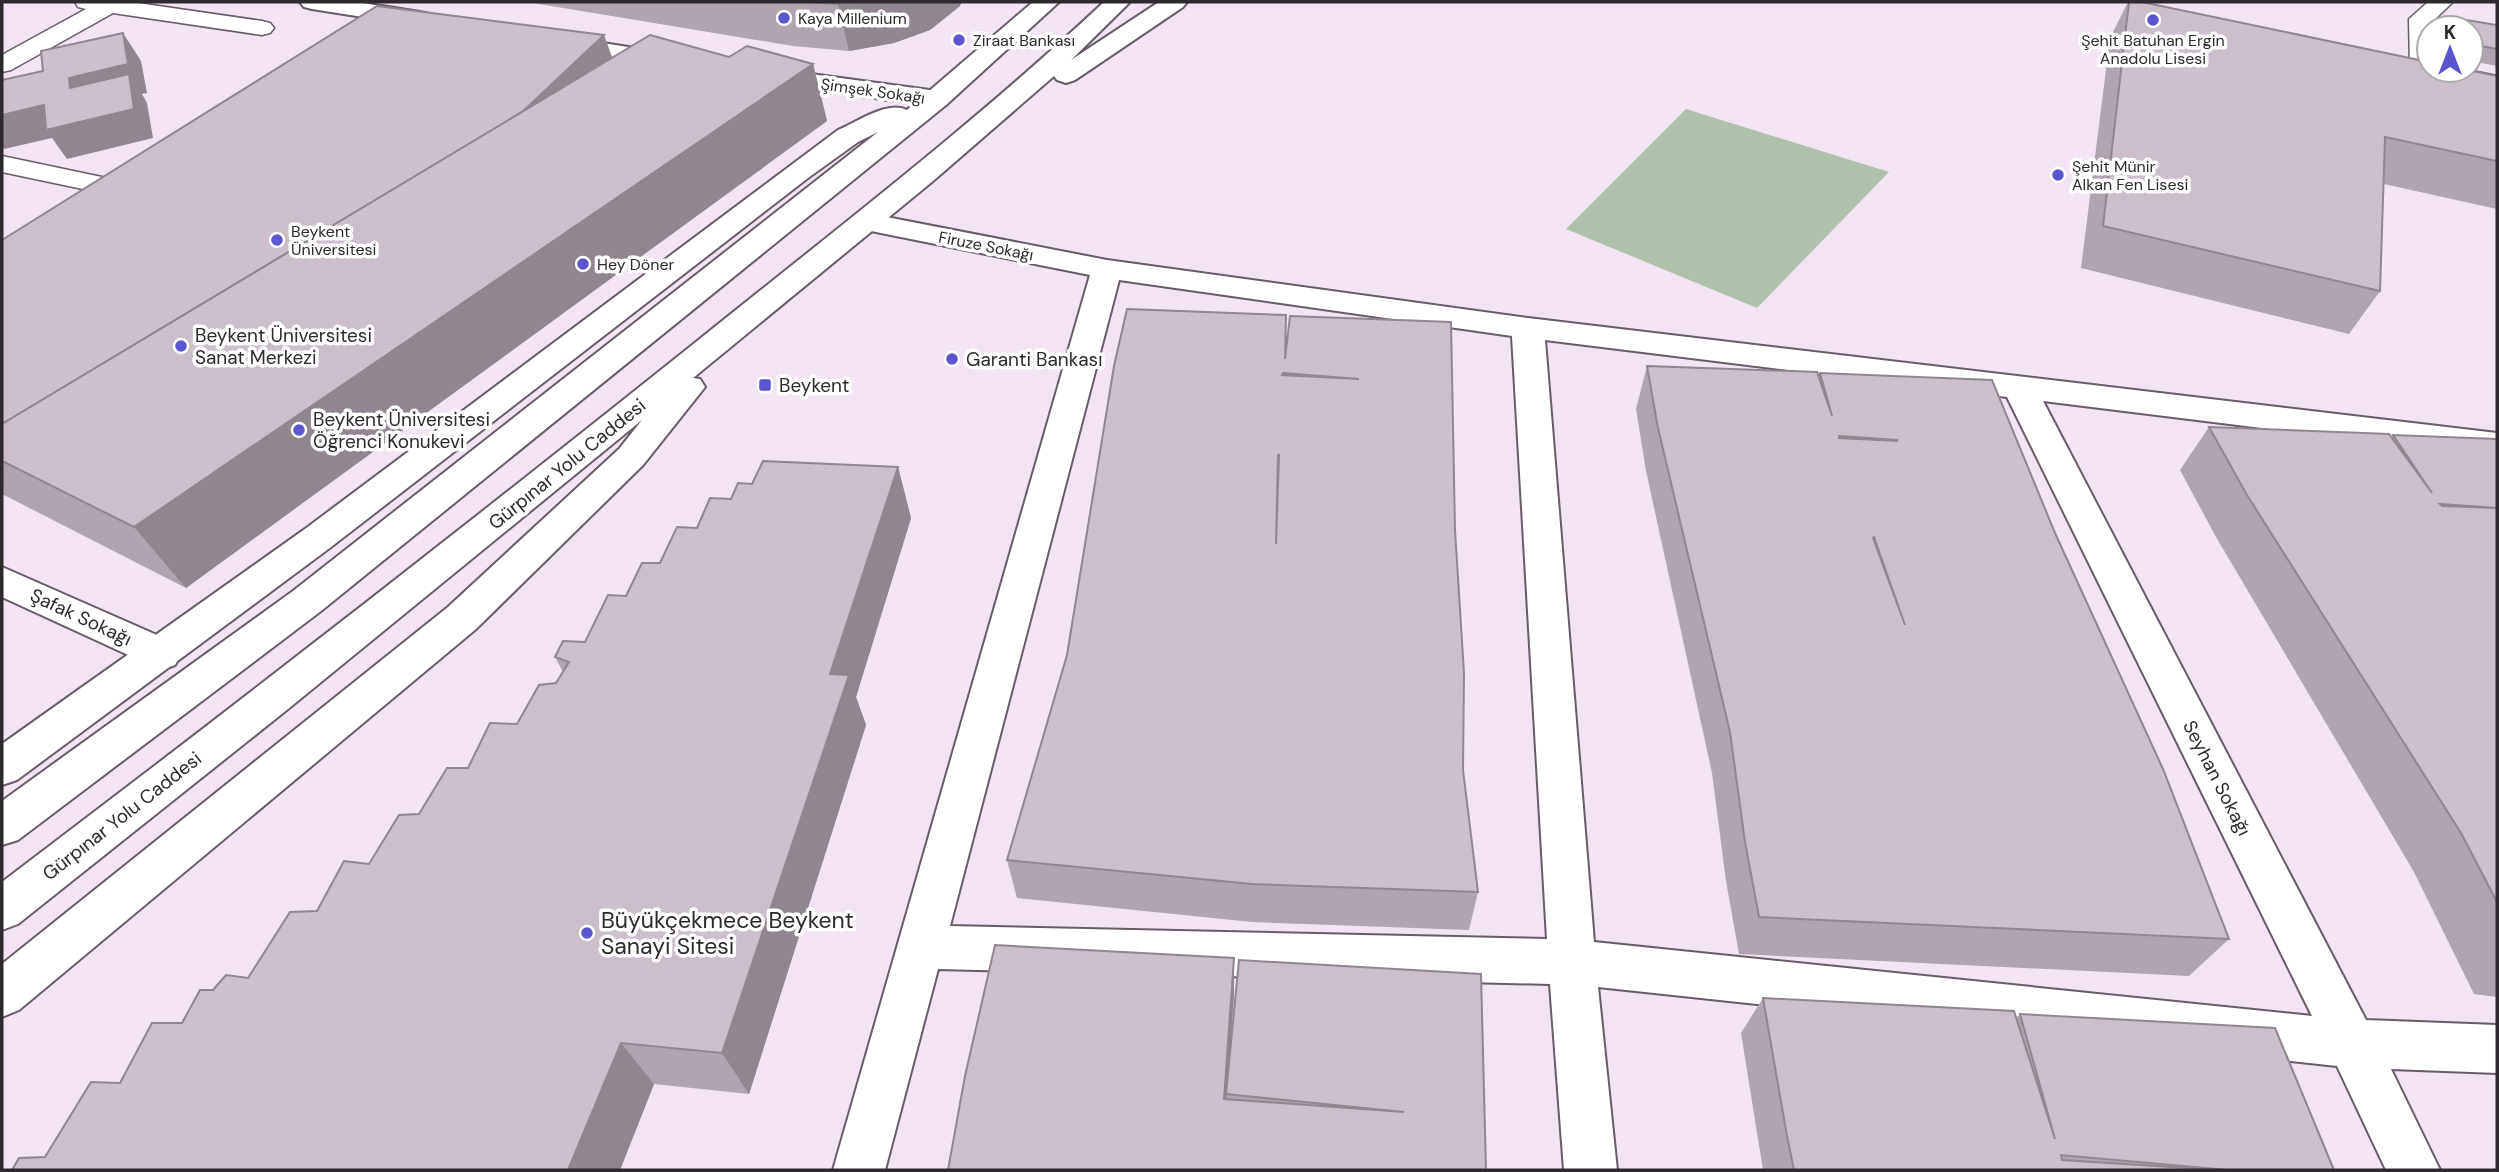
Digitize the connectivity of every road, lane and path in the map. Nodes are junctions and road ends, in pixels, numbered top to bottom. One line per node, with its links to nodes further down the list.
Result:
1 (312, 2): 7 (street)
2 (1047, 2): 16 (street)
3 (1118, 2): 17 (street, Gürpınar Yolu Caddesi)
4 (1175, 2): 17 (street)
5 (2442, 2): 15 (lane)
6 (98, 3): 9 (lane); 12 (lane)
7 (392, 14): 8 (street); 10 (street)
8 (445, 23)
9 (262, 28)
10 (358, 37)
11 (539, 39): 13 (street)
12 (2, 65)
13 (700, 67)
14 (740, 73): 16 (street, Şimşek Sokağı)
15 (2497, 83)
16 (937, 99): 28 (street); 30 (street)
17 (956, 147): 21 (street, Gürpınar Yolu Caddesi)
18 (2, 164): 19 (lane)
19 (147, 185): 20 (street)
20 (108, 211)
21 (866, 222): 22 (street, Firuze Sokağı); 24 (street, Gürpınar Yolu Caddesi)
22 (1107, 269): 23 (street, Firuze Sokağı); 32 (street)
23 (1528, 328): 25 (street, Firuze Sokağı); 33 (street)
24 (723, 337): 31 (street, Gürpınar Yolu Caddesi); 34 (street)
25 (2019, 387): 26 (street, Firuze Sokağı); 35 (street, Seyhan Sokağı)
26 (2497, 445)
27 (2, 581): 28 (street, Şafak Sokağı)
28 (161, 654): 29 (street)
29 (2, 767)
30 (2, 825)
31 (2, 909)
32 (920, 947): 33 (street); 37 (street)
33 (1572, 962): 35 (street); 38 (street)
34 (2, 994)
35 (2352, 1044): 36 (street); 39 (street, Seyhan Sokağı)
36 (2497, 1049)
37 (859, 1170)
38 (1590, 1170)
39 (2413, 1170)

